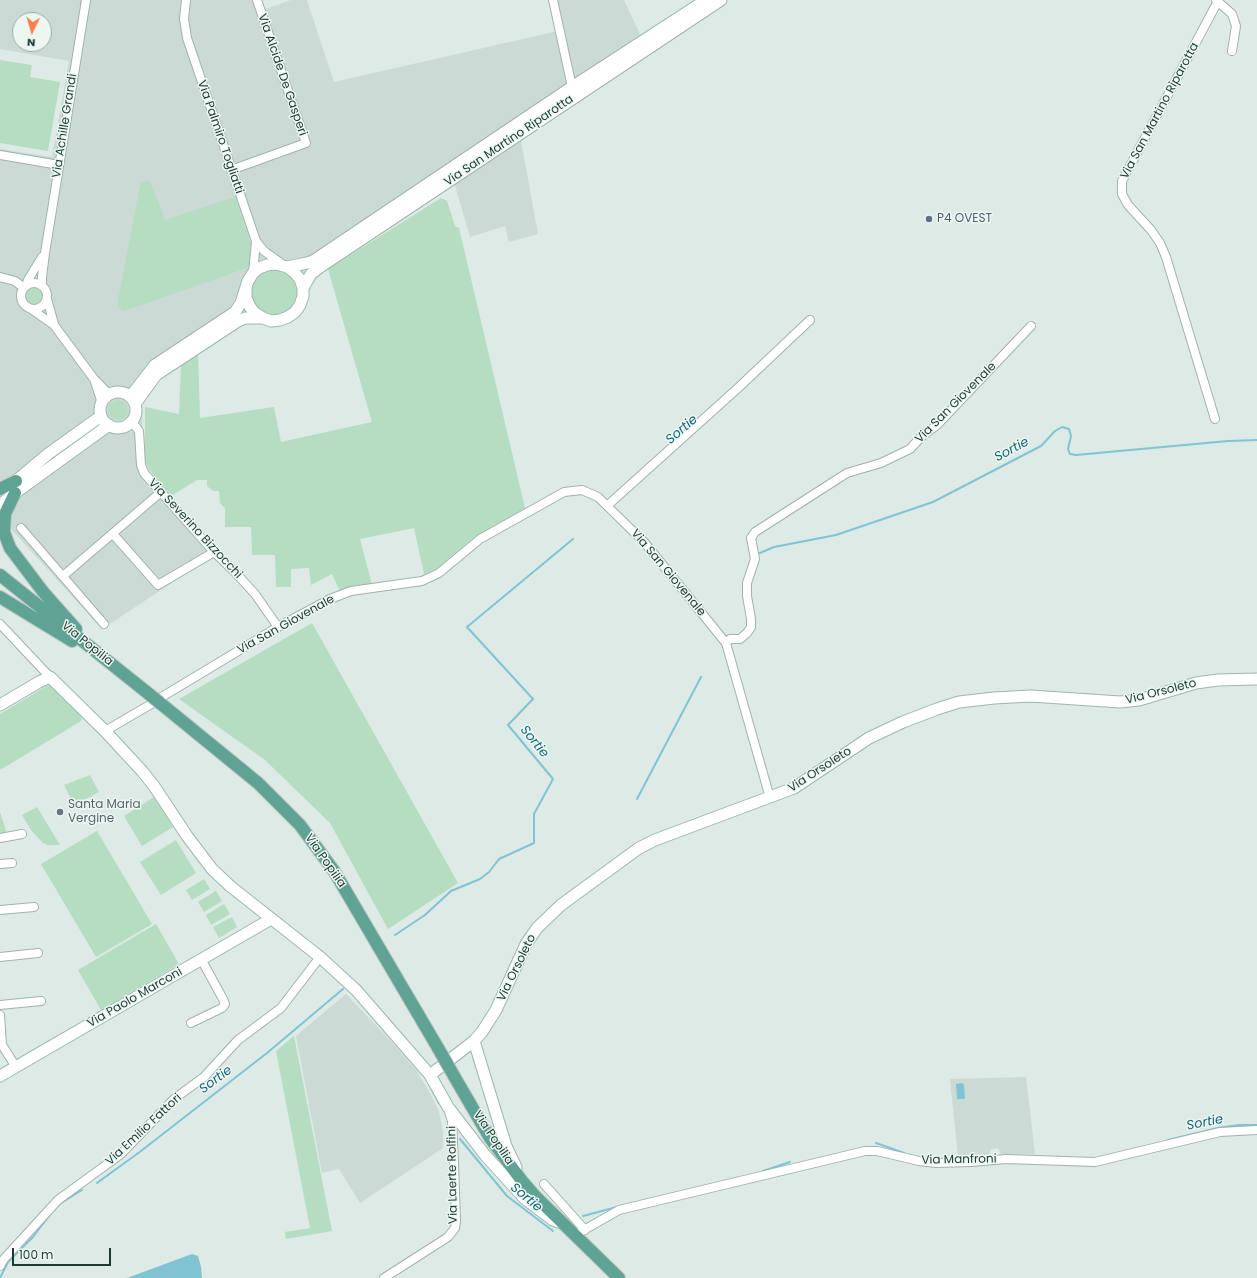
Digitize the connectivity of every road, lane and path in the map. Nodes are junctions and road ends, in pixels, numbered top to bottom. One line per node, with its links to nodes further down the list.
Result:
1 (86, 0): 11 (street, Via Achille Grandi)
2 (187, 0): 12 (street, Via Palmiro Togliatti)
3 (257, 0): 12 (street, Via Alcide De Gasperi)
4 (553, 0): 9 (street)
5 (706, 0): 9 (street, Via San Martino Riparotta)
6 (721, 0): 20 (street, Via San Martino Riparotta)
7 (1217, 0): 8 (street, Via San Martino Riparotta); 33 (street, Via San Martino Riparotta)
8 (1232, 51)
9 (572, 87): 15 (street, Via San Martino Riparotta)
10 (0, 155): 11 (street)
11 (58, 165): 14 (street, Via Achille Grandi)
12 (231, 170): 13 (street, Via Palmiro Togliatti)
13 (256, 241): 15 (street); 16 (street, Via Palmiro Togliatti)
14 (45, 253): 18 (street, Via Achille Grandi); 19 (street, Via Achille Grandi)
15 (285, 266): 16 (street); 20 (street)
16 (253, 273): 21 (street)
17 (0, 277): 19 (street)
18 (42, 286): 19 (street); 22 (street, Via Achille Grandi)
19 (25, 287): 23 (street, Via Achille Grandi)
20 (303, 288): 24 (street)
21 (246, 289): 24 (street); 30 (street)
22 (47, 299): 23 (street); 26 (street, Via Achille Grandi)
23 (31, 309): 26 (street, Via Achille Grandi)
24 (263, 318): 30 (street)
25 (810, 320): 41 (street)
26 (54, 325): 28 (street, Via Achille Grandi)
27 (1031, 326): 51 (street, Via San Giovenale)
28 (94, 380): 29 (street, Via Achille Grandi); 31 (street, Via Achille Grandi)
29 (110, 395): 30 (street); 31 (street)
30 (133, 400): 34 (street)
31 (102, 403): 32 (street)
32 (102, 416): 35 (street); 36 (street)
33 (1215, 420)
34 (132, 422): 35 (street); 38 (street, Via Severino Bizzocchi)
35 (109, 425): 36 (street)
36 (15, 487): 37 (main road); 39 (street); 40 (street); 52 (main road)
37 (0, 490)
38 (161, 492): 43 (street); 44 (street, Via Severino Bizzocchi)
39 (0, 494)
40 (0, 505)
41 (608, 505): 50 (street, Via San Giovenale); 51 (street, Via San Giovenale)
42 (22, 528): 46 (street)
43 (113, 534): 44 (street); 46 (street)
44 (214, 552): 50 (street, Via Severino Bizzocchi)
45 (0, 575): 52 (main road, Via Popilia)
46 (63, 576): 49 (street)
47 (0, 597): 53 (main road)
48 (0, 624): 54 (street, Via Popilia)
49 (104, 624)
50 (278, 627): 56 (street, Via San Giovenale)
51 (726, 643): 59 (street, Via San Giovenale)
52 (92, 649): 53 (main road, Via Popilia)
53 (122, 672): 56 (main road, Via Popilia)
54 (50, 677): 57 (street); 58 (street, Via Popilia)
55 (1257, 679): 59 (street, Via Orsoleto)
56 (155, 700): 58 (street, Via San Giovenale); 82 (main road, Via Popilia, bridge)
57 (0, 705)
58 (105, 731): 66 (street, Via Popilia)
59 (770, 798): 75 (street, Via Orsoleto)
60 (22, 834): 61 (street)
61 (0, 838)
62 (12, 863): 63 (street)
63 (0, 864)
64 (34, 907): 65 (street)
65 (0, 910)
66 (271, 919): 69 (street, Via Popilia); 70 (street, Via Paolo Marconi)
67 (38, 953): 68 (street)
68 (0, 957)
69 (320, 957): 78 (street, Via Popilia); 86 (street, Via Emilio Fattori)
70 (201, 959): 74 (street); 77 (street, Via Paolo Marconi)
71 (40, 1001): 72 (street)
72 (0, 1005)
73 (0, 1015): 76 (street)
74 (191, 1023)
75 (474, 1041): 78 (street, Via Orsoleto); 82 (street)
76 (1, 1046): 77 (street)
77 (16, 1067): 79 (street, Via Paolo Marconi)
78 (430, 1075): 80 (street, Via Popilia)
79 (0, 1076)
80 (448, 1107): 84 (street, Via Popilia); 87 (street, Via Laerte Rolfini)
81 (1257, 1130): 85 (street, Via Manfroni)
82 (522, 1181): 84 (main road, Via Popilia)
83 (544, 1184): 85 (street, Via Popilia)
84 (563, 1223): 85 (main road, Via Popilia)
85 (580, 1233): 88 (main road, Via Popilia)
86 (0, 1266)
87 (384, 1278)
88 (619, 1278)

